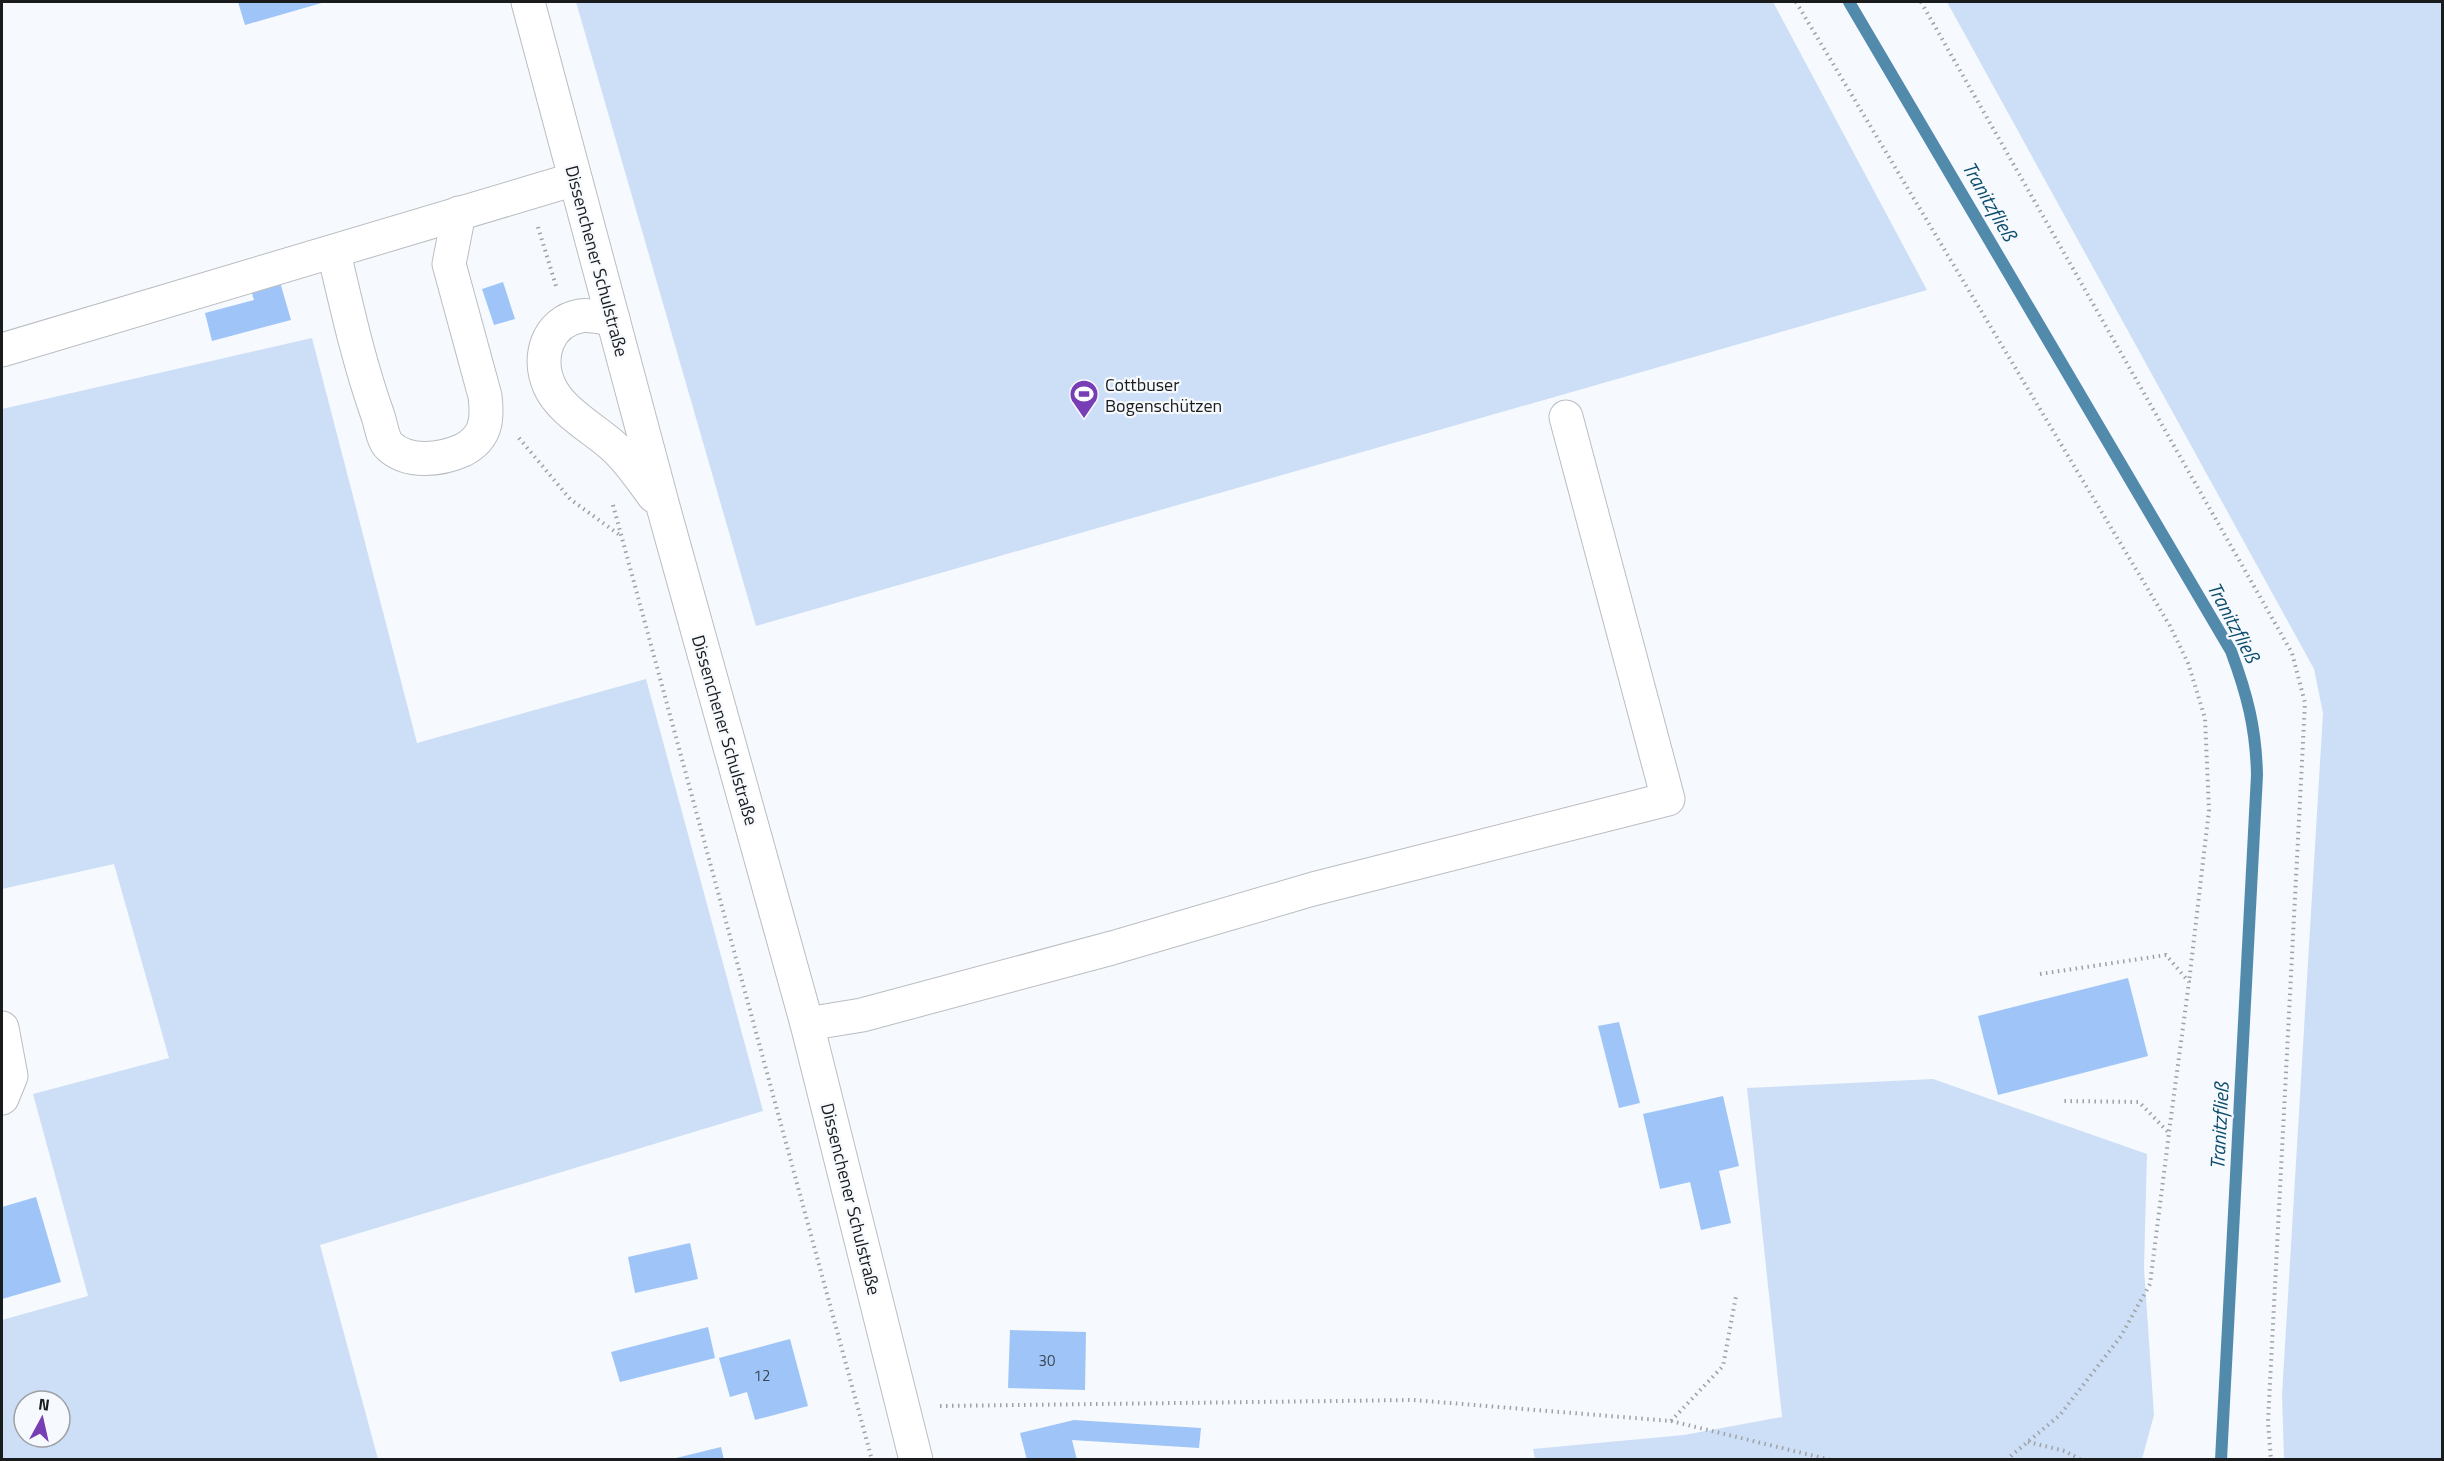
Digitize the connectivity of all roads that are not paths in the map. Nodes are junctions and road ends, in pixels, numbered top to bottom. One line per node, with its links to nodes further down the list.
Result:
1 (528, 2): 2 (street, Dissenchener Schulstraße)
2 (575, 179): 3 (street); 5 (street, Dissenchener Schulstraße)
3 (459, 213): 4 (street); 4 (street)
4 (334, 253): 6 (street)
5 (613, 319): 8 (street, Dissenchener Schulstraße); 8 (street)
6 (2, 350)
7 (1566, 417): 9 (street)
8 (664, 510): 9 (street, Dissenchener Schulstraße)
9 (807, 1024): 12 (street, Dissenchener Schulstraße)
10 (2, 1028): 11 (street)
11 (2, 1098)
12 (916, 1460)

